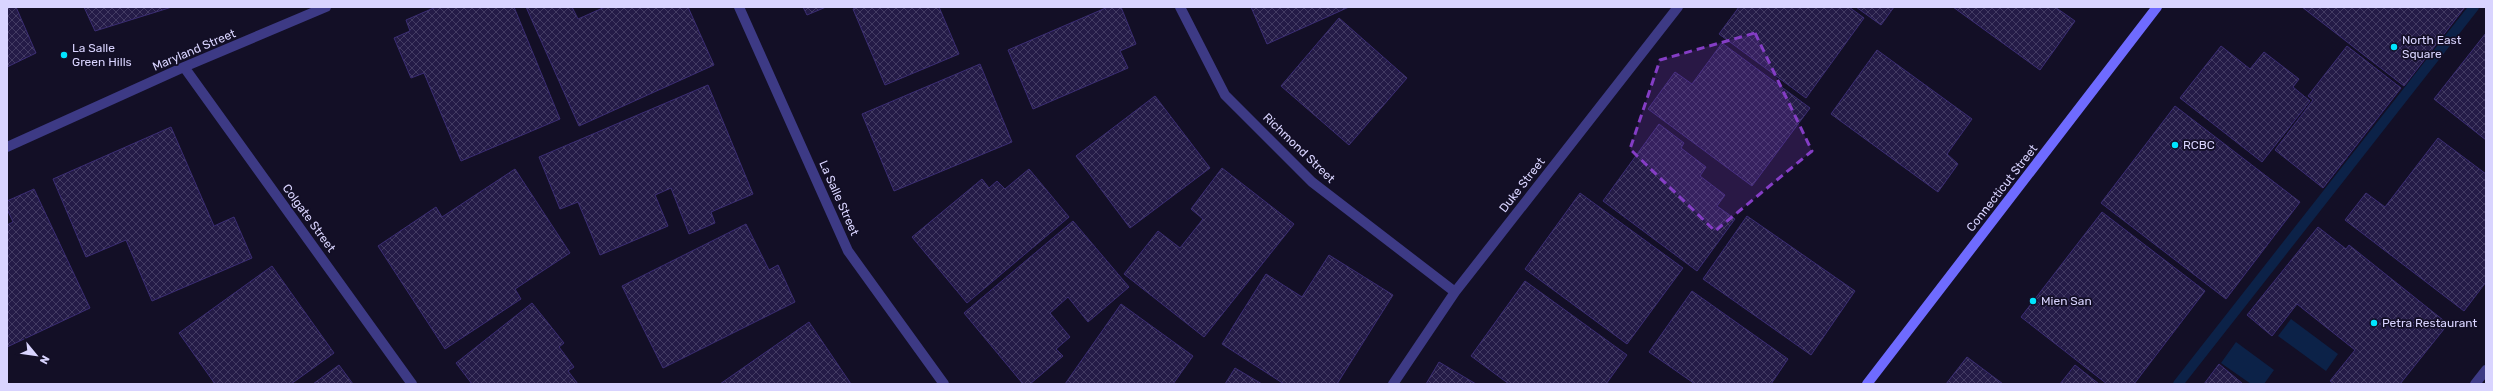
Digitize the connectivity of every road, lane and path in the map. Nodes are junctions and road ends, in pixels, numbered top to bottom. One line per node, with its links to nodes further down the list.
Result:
1 (326, 7): 6 (street, Maryland Street)
2 (739, 7): 12 (street, La Salle Street)
3 (1180, 7): 8 (street, Richmond Street)
4 (1678, 7): 8 (street, Duke Street)
5 (2157, 7): 14 (street, Connecticut Street)
6 (184, 67): 7 (street, Maryland Street); 11 (street, Colgate Street)
7 (7, 147)
8 (1455, 292): 13 (street, Duke Street)
9 (2486, 370): 10 (street)
10 (2480, 382)
11 (412, 384)
12 (944, 384)
13 (1393, 384)
14 (1867, 384)

